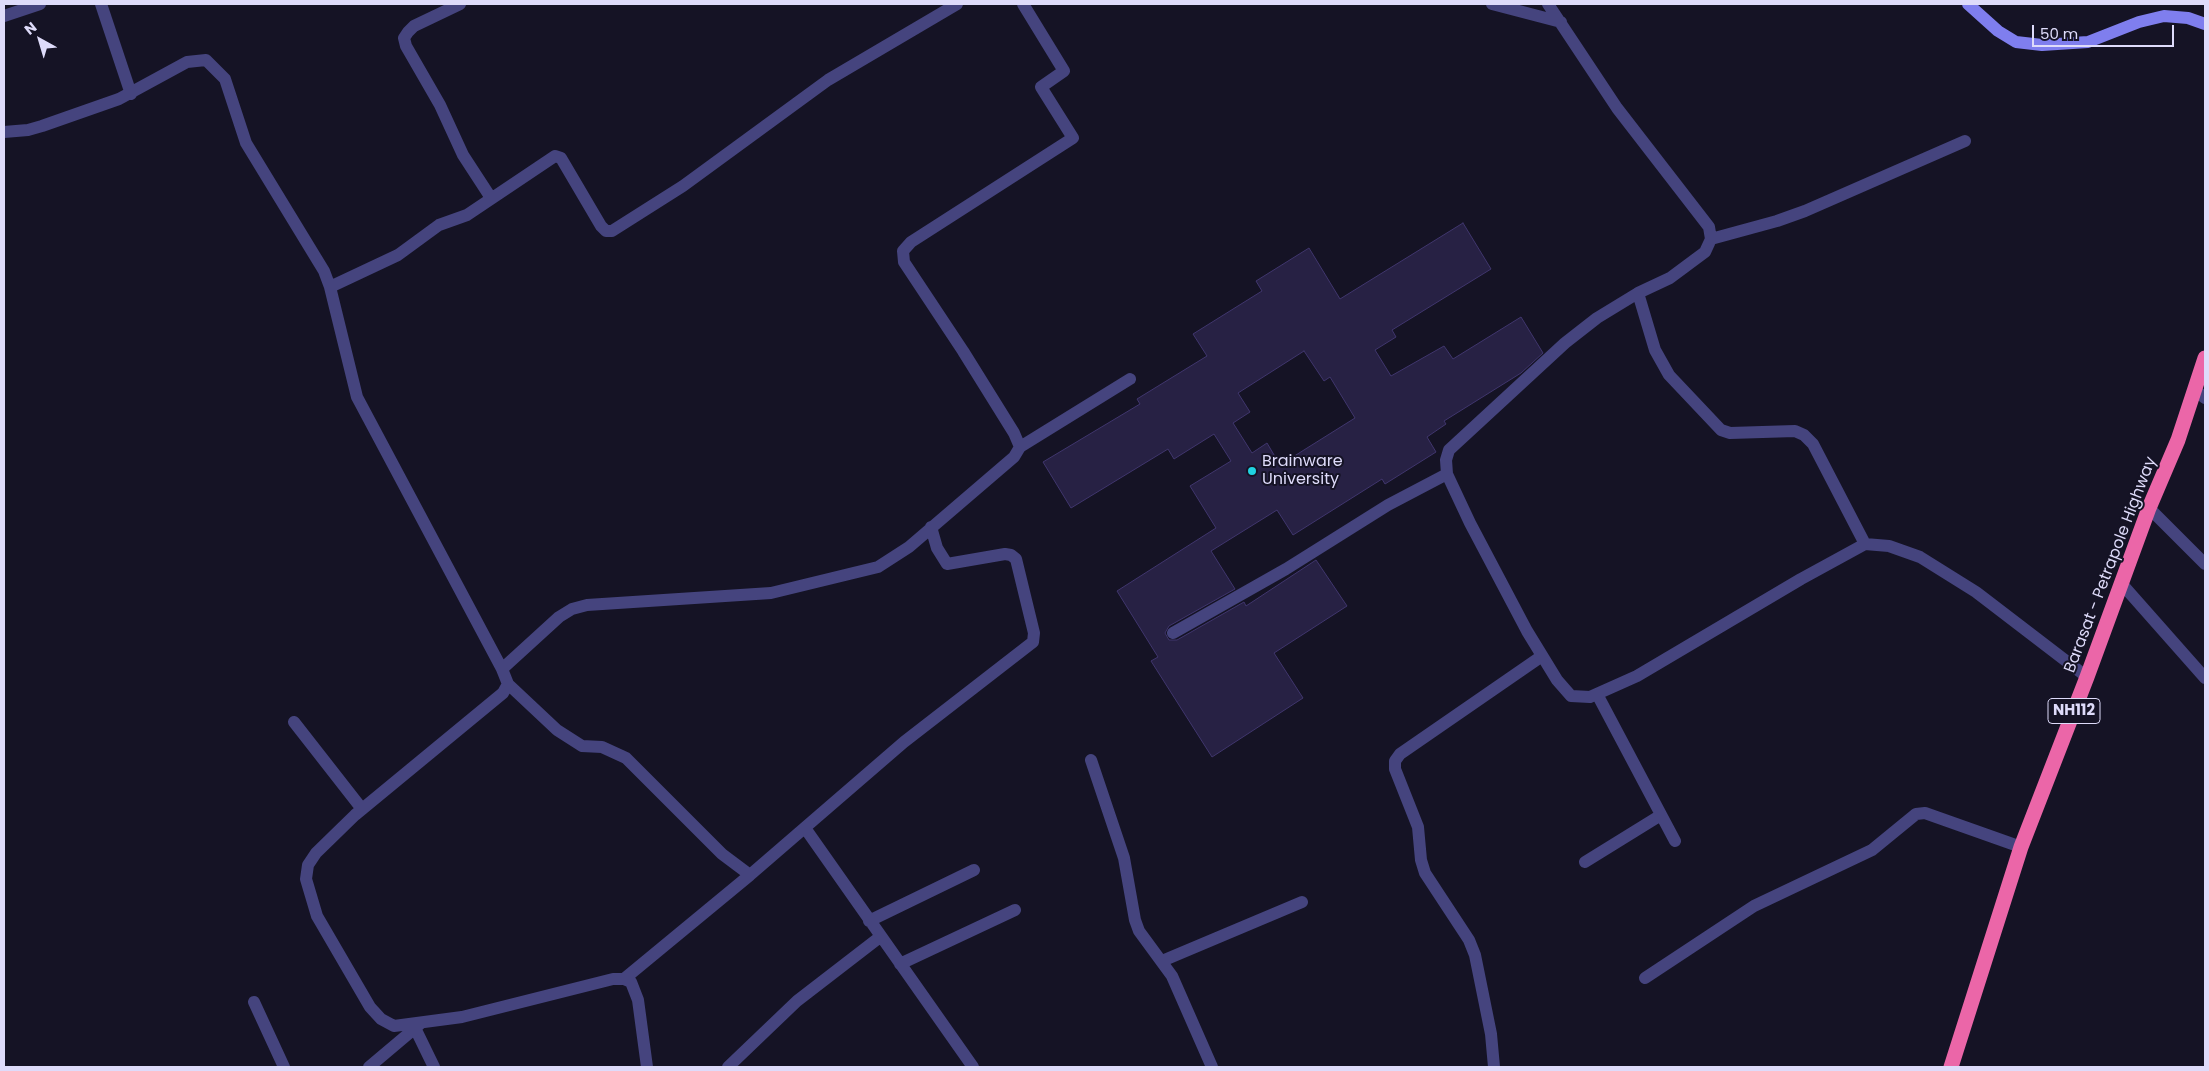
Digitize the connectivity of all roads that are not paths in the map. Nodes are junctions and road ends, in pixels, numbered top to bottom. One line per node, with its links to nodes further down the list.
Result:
1 (40, 4): 9 (street)
2 (102, 4): 12 (street)
3 (460, 4): 15 (street)
4 (957, 4): 15 (street)
5 (1023, 4): 22 (street)
6 (1492, 4): 10 (street)
7 (1548, 4): 10 (street)
8 (1968, 4): 11 (street)
9 (4, 16)
10 (1560, 22): 16 (street)
11 (2205, 24)
12 (131, 94): 13 (street); 17 (street)
13 (4, 132)
14 (1966, 141): 16 (street)
15 (490, 198): 17 (street)
16 (1711, 239): 18 (street)
17 (330, 287): 31 (street)
18 (1638, 293): 23 (street); 26 (street)
19 (2205, 358): 21 (highway, Barasat - Petrapole Highway / NH112)
20 (1130, 379): 22 (street)
21 (2200, 394): 24 (highway, Barasat - Petrapole Highway / NH112)
22 (1020, 447): 25 (street)
23 (1446, 474): 29 (street); 30 (street)
24 (2149, 508): 27 (street); 28 (highway, Barasat - Petrapole Highway / NH112)
25 (931, 527): 31 (street); 40 (street)
26 (1865, 544): 32 (street); 35 (street)
27 (2205, 564)
28 (2122, 583): 32 (highway, Barasat - Petrapole Highway / NH112); 33 (street)
29 (1173, 633)
30 (1542, 656): 35 (street); 63 (street)
31 (502, 669): 34 (street)
32 (2087, 677): 42 (highway, Barasat - Petrapole Highway / NH112)
33 (2205, 678)
34 (508, 684): 38 (street); 45 (street)
35 (1597, 694): 39 (street)
36 (294, 722): 38 (street)
37 (1091, 760): 50 (street)
38 (362, 809): 55 (street)
39 (1661, 815): 41 (street); 43 (street)
40 (805, 828): 45 (street); 48 (street)
41 (1675, 841)
42 (2021, 847): 52 (street); 64 (highway, Barasat - Petrapole Highway / NH112)
43 (1585, 862)
44 (974, 870): 48 (street)
45 (750, 875): 53 (street)
46 (1302, 902): 50 (street)
47 (1015, 910): 51 (street)
48 (869, 921): 49 (street)
49 (880, 937): 51 (street); 60 (street)
50 (1162, 961): 62 (street)
51 (900, 964): 61 (street)
52 (1646, 978)
53 (624, 979): 55 (street); 59 (street)
54 (254, 1002): 56 (street)
55 (419, 1025): 57 (street); 58 (street)
56 (284, 1067)
57 (369, 1067)
58 (434, 1067)
59 (647, 1067)
60 (728, 1067)
61 (973, 1067)
62 (1212, 1067)
63 (1494, 1067)
64 (1951, 1067)

